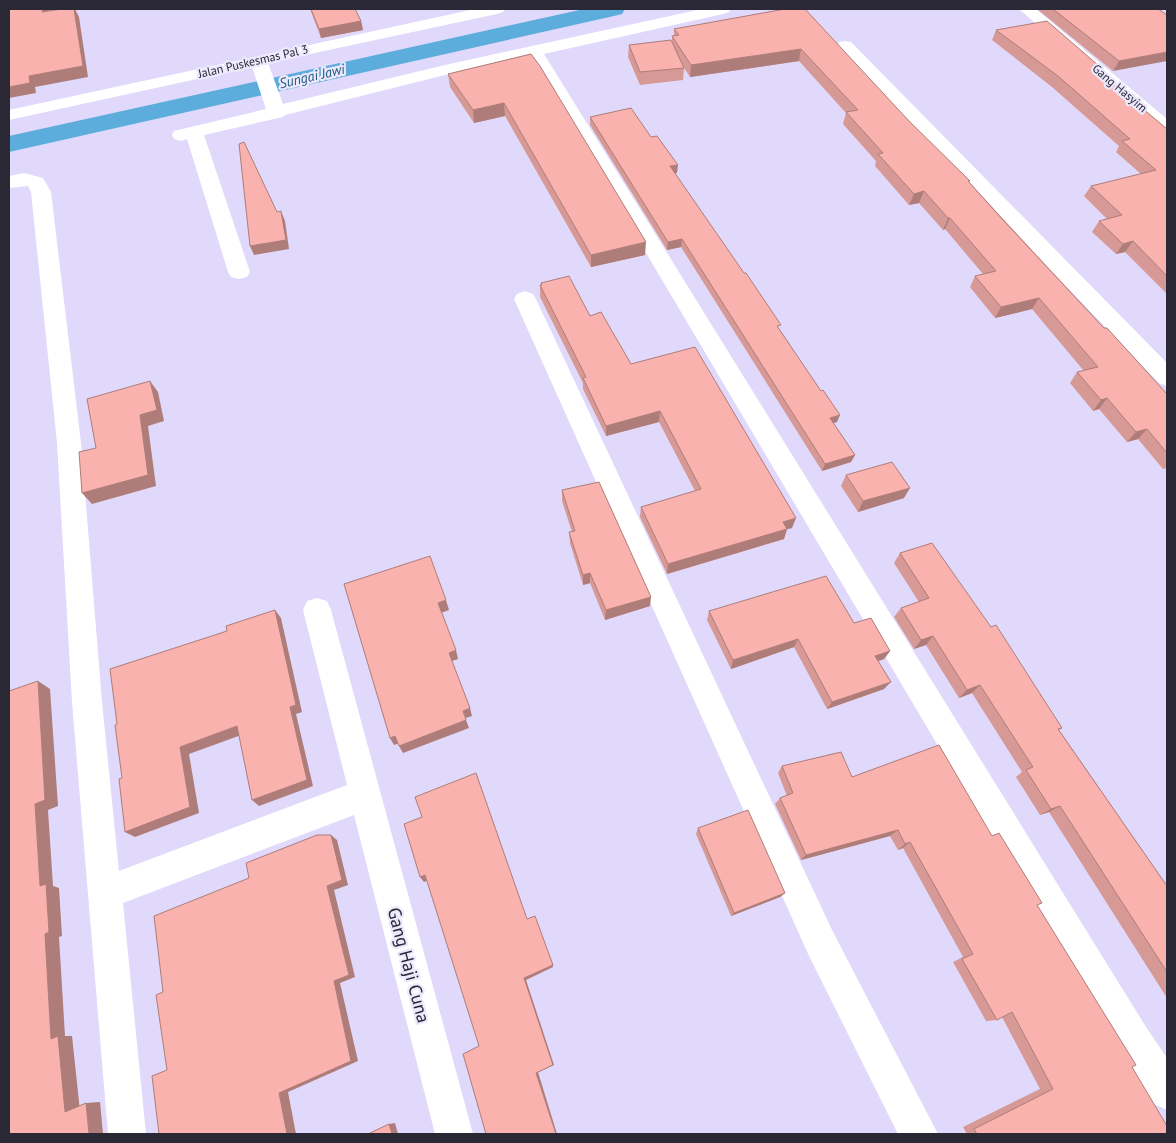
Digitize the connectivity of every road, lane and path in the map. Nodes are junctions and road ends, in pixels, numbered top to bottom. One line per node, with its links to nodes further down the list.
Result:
1 (497, 9): 5 (street, Jalan Puskesmas Pal 3)
2 (723, 9): 4 (street)
3 (1027, 9): 11 (street, Gang Hasyim)
4 (684, 12): 7 (street)
5 (429, 15): 8 (street, Jalan Puskesmas Pal 3)
6 (845, 46): 15 (street)
7 (534, 51): 9 (street); 19 (street)
8 (259, 61): 9 (street); 10 (street, Jalan Puskesmas Pal 3)
9 (276, 107): 13 (street)
10 (9, 115)
11 (1167, 128)
12 (9, 182): 18 (street)
13 (239, 272)
14 (525, 299): 22 (street)
15 (1167, 377)
16 (316, 610): 17 (street, Gang Haji Cuna)
17 (364, 795): 18 (street); 21 (street, Gang Haji Cuna)
18 (106, 893): 20 (street)
19 (1167, 1092)
20 (127, 1134)
21 (454, 1134)
22 (919, 1134)

